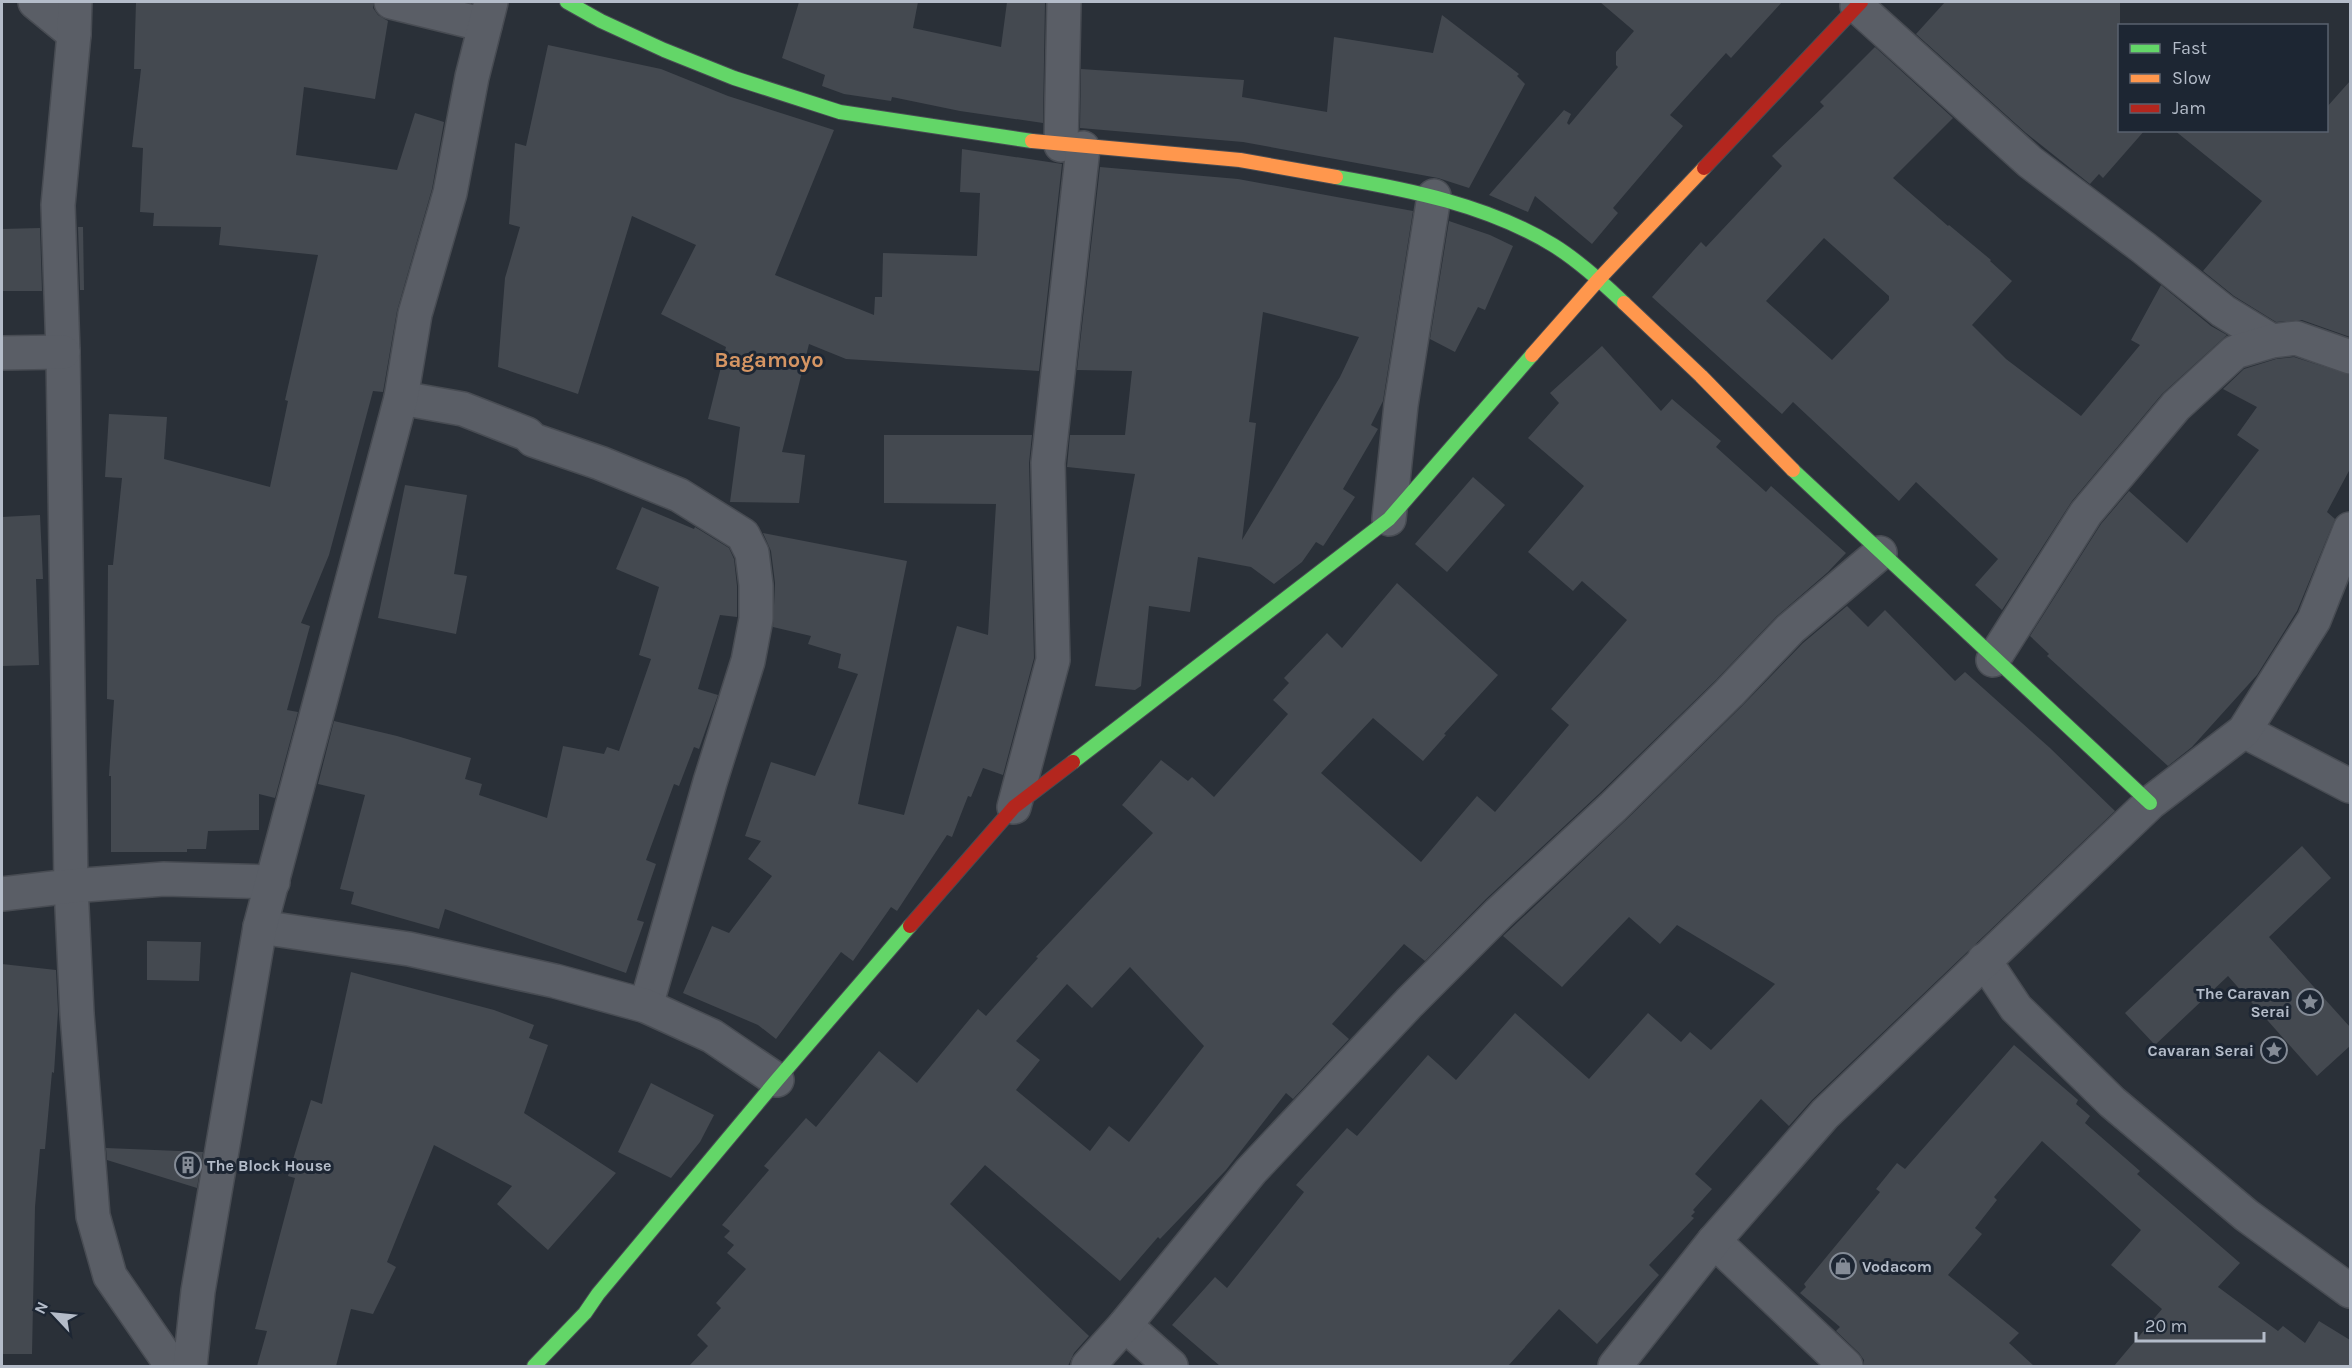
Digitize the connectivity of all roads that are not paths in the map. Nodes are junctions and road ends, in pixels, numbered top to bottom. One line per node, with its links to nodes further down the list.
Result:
1 (35, 2): 8 (street)
2 (75, 2): 8 (street)
3 (391, 2): 7 (street)
4 (567, 2): 9 (main road)
5 (1064, 2): 9 (street)
6 (1859, 4): 11 (main road); 12 (street)
7 (488, 13): 16 (street)
8 (74, 34): 13 (street)
9 (1072, 147): 10 (main road); 24 (street)
10 (1434, 196): 11 (main road); 17 (street)
11 (1599, 279): 17 (main road); 19 (main road)
12 (2272, 341): 15 (street); 20 (street)
13 (63, 352): 14 (street); 26 (street)
14 (2, 353)
15 (2350, 357)
16 (401, 398): 25 (street); 30 (street)
17 (1389, 519): 24 (main road)
18 (2350, 529): 21 (street)
19 (1880, 553): 20 (main road); 34 (street)
20 (1993, 660): 23 (main road)
21 (2244, 731): 22 (street); 23 (street)
22 (2350, 786)
23 (2150, 803): 29 (street)
24 (1014, 807): 31 (main road)
25 (273, 882): 26 (street); 28 (street)
26 (71, 886): 27 (street); 35 (street)
27 (2, 894)
28 (260, 927): 30 (street); 36 (street)
29 (1984, 960): 32 (street); 33 (street)
30 (646, 1006): 31 (street)
31 (777, 1080): 37 (main road)
32 (1714, 1241): 40 (street); 41 (street)
33 (2350, 1292)
34 (1125, 1325): 38 (street); 39 (street)
35 (172, 1366)
36 (190, 1366)
37 (534, 1366)
38 (1088, 1366)
39 (1171, 1366)
40 (1615, 1366)
41 (1846, 1366)

